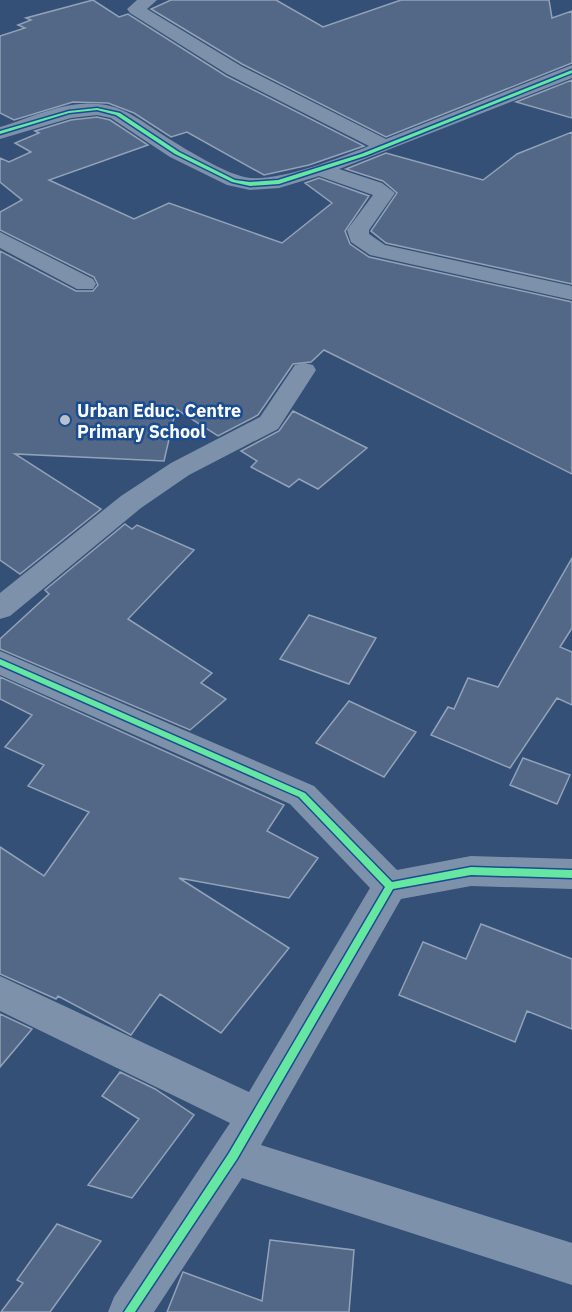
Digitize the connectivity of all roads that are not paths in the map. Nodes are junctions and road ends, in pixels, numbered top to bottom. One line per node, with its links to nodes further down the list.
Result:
1 (148, 0): 4 (street)
2 (572, 71): 4 (street)
3 (0, 132): 5 (street)
4 (385, 146): 5 (street)
5 (321, 170): 8 (street)
6 (0, 238): 7 (street)
7 (85, 284)
8 (572, 293)
9 (304, 370): 10 (street)
10 (0, 609)
11 (0, 662): 13 (street)
12 (572, 874): 13 (street)
13 (390, 886): 15 (street)
14 (0, 993): 15 (street)
15 (257, 1116): 16 (street)
16 (233, 1156): 17 (street); 18 (street)
17 (572, 1264)
18 (129, 1312)

